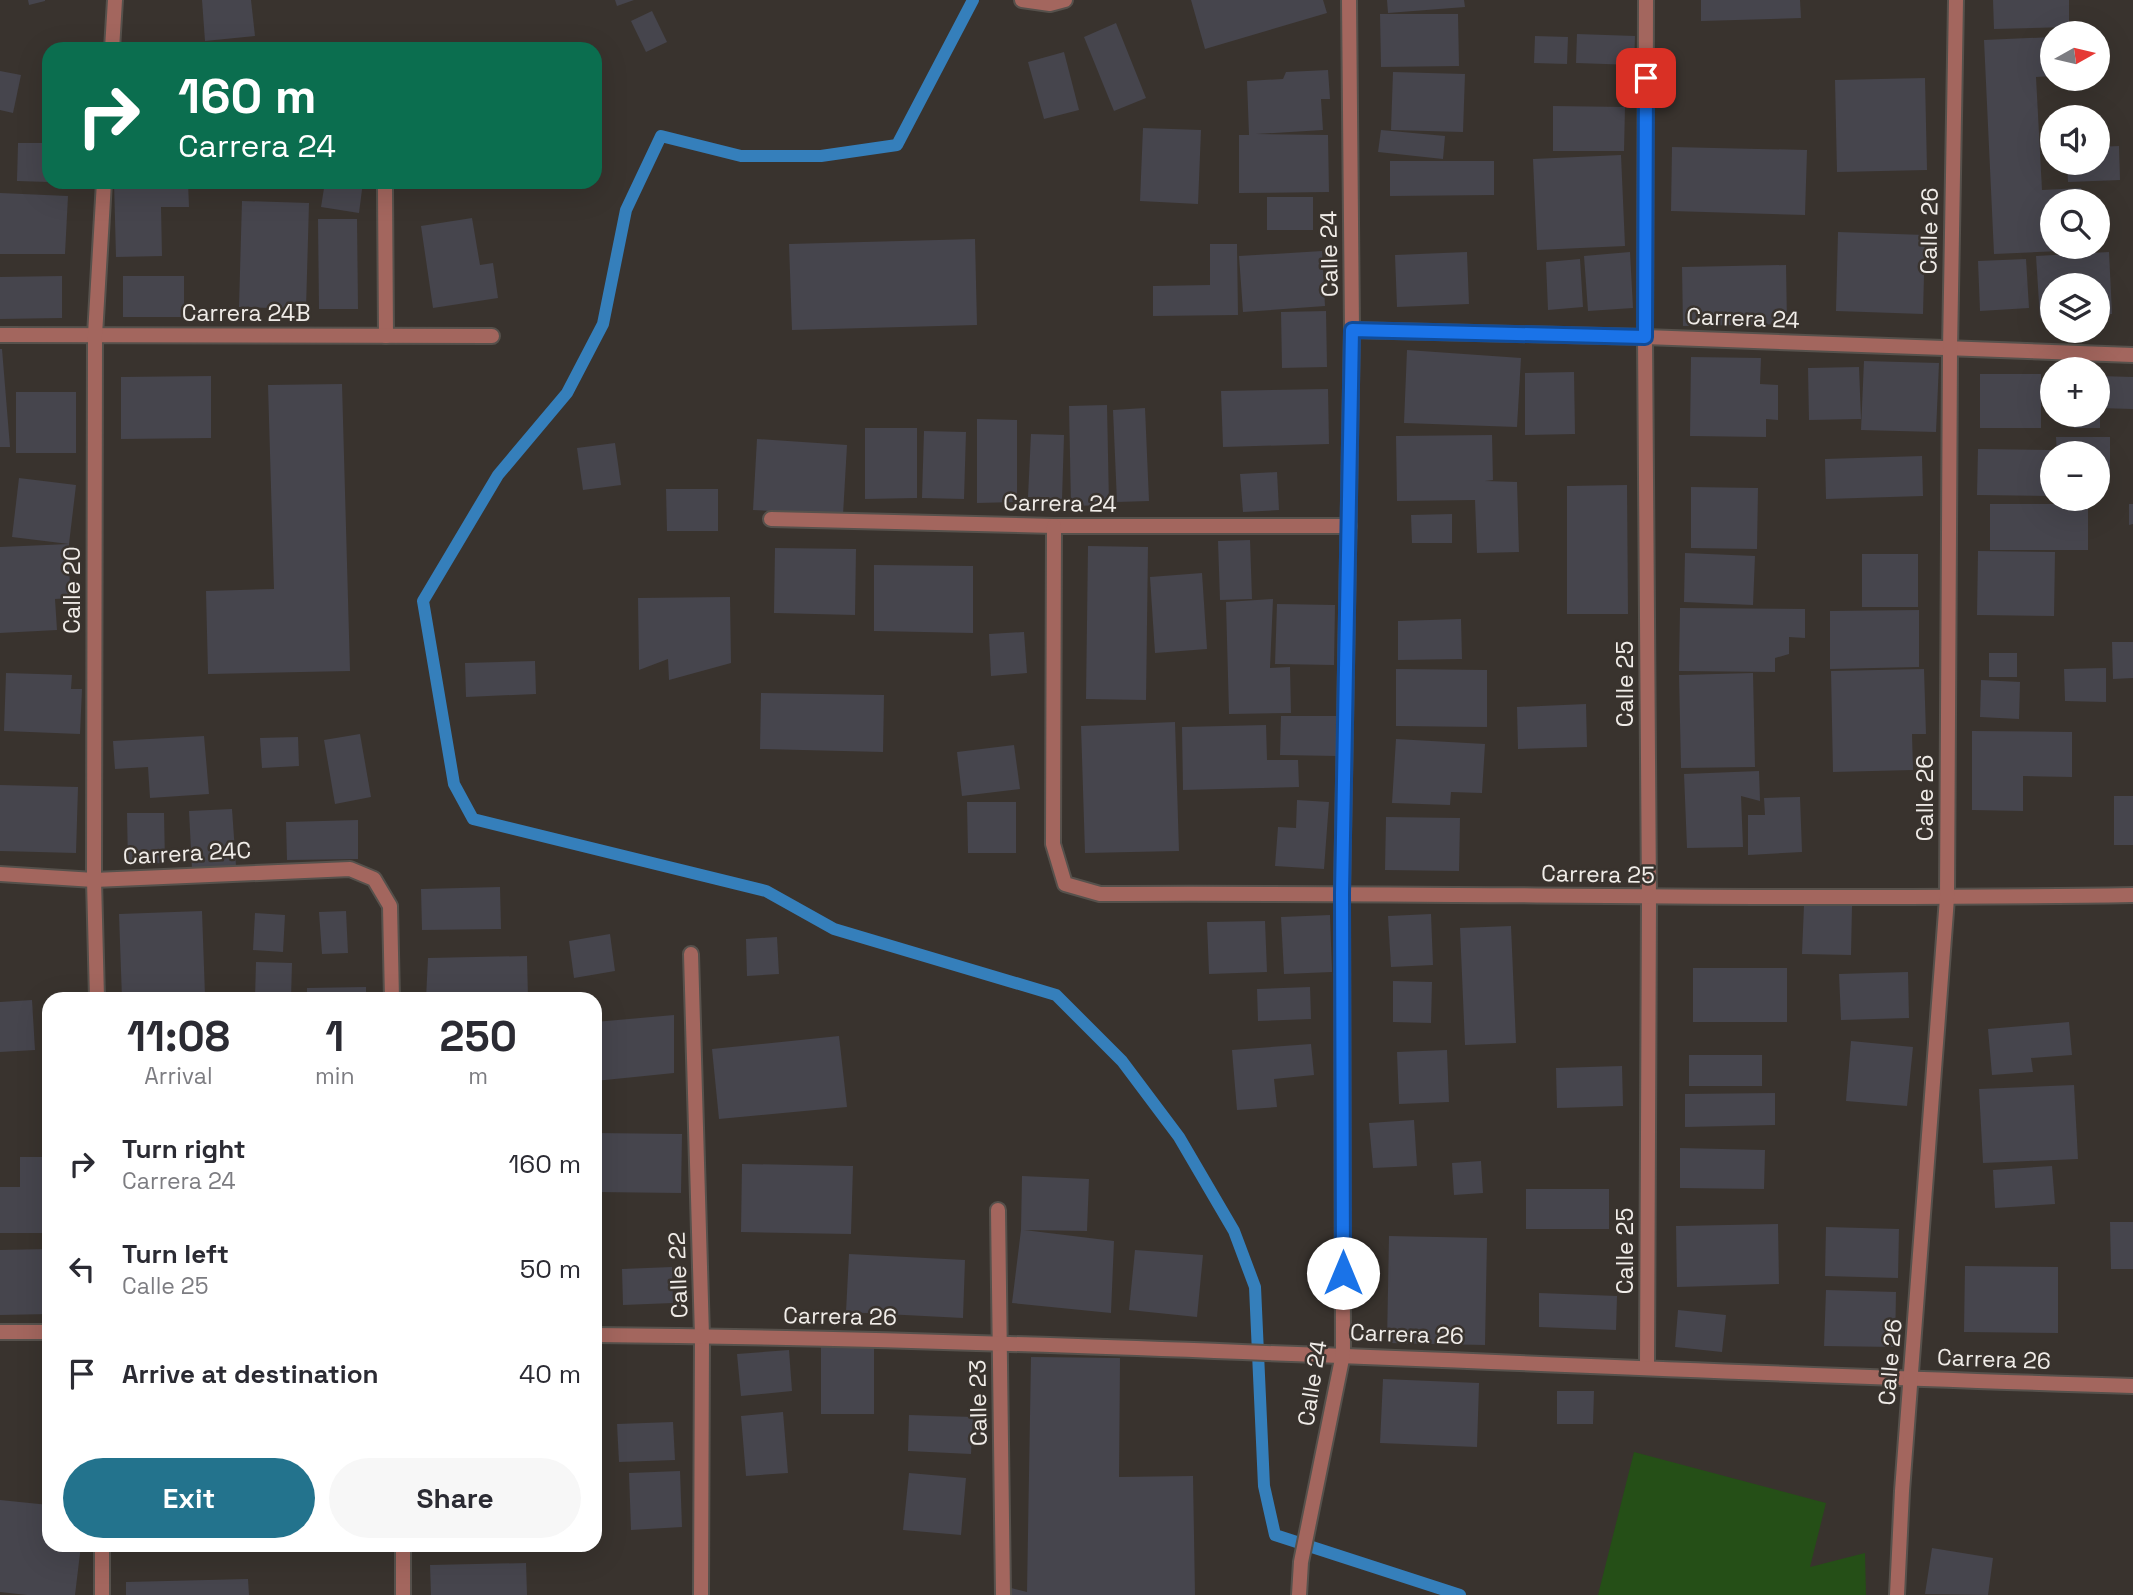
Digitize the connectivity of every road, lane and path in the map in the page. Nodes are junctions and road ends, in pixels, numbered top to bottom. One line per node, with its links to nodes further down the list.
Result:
1 (115, 0): 7 (street)
2 (1023, 0): 3 (street)
3 (1065, 0)
4 (1349, 0): 10 (street, Calle 24)
5 (1646, 0): 15 (street, Calle 25)
6 (1956, 0): 16 (street, Calle 26)
7 (112, 42)
8 (104, 189): 12 (street, Calle 20)
9 (385, 189): 13 (street)
10 (1352, 330): 15 (street, Carrera 24); 20 (street, Calle 24)
11 (0, 335): 12 (street, Carrera 24B)
12 (95, 335): 13 (street, Carrera 24B); 22 (street, Calle 20)
13 (386, 336): 14 (street, Carrera 24B)
14 (492, 336)
15 (1645, 337): 16 (street, Carrera 24); 25 (street, Calle 25)
16 (1950, 350): 17 (street, Carrera 24); 26 (street, Calle 26)
17 (2133, 355)
18 (771, 519): 19 (street, Carrera 24)
19 (1054, 526): 20 (street, Carrera 24); 23 (street, Carrera 25)
20 (1349, 526): 23 (street, Calle 24)
21 (0, 874): 22 (street, Carrera 24C)
22 (94, 880): 28 (street, Calle 20); 29 (street, Carrera 24C)
23 (1342, 893): 25 (street, Carrera 25); 36 (street, Calle 24)
24 (2133, 895): 26 (street, Carrera 25)
25 (1649, 898): 26 (street, Carrera 25); 37 (street, Calle 25)
26 (1947, 898): 38 (street, Calle 26)
27 (691, 954): 34 (street, Calle 22)
28 (97, 992)
29 (392, 992)
30 (998, 1210): 35 (street, Calle 23)
31 (0, 1332): 32 (street)
32 (42, 1332)
33 (602, 1335): 34 (street, Carrera 26)
34 (702, 1336): 35 (street, Carrera 26); 44 (street, Calle 22)
35 (1000, 1343): 36 (street, Carrera 26); 45 (street, Calle 23)
36 (1343, 1354): 37 (street, Carrera 26); 46 (street, Calle 24)
37 (1647, 1367): 38 (street, Carrera 26)
38 (1912, 1379): 39 (street, Carrera 26); 47 (street, Calle 26)
39 (2133, 1386)
40 (102, 1552): 42 (street)
41 (403, 1552): 43 (street)
42 (102, 1595)
43 (403, 1595)
44 (701, 1595)
45 (1003, 1595)
46 (1299, 1595)
47 (1897, 1595)

